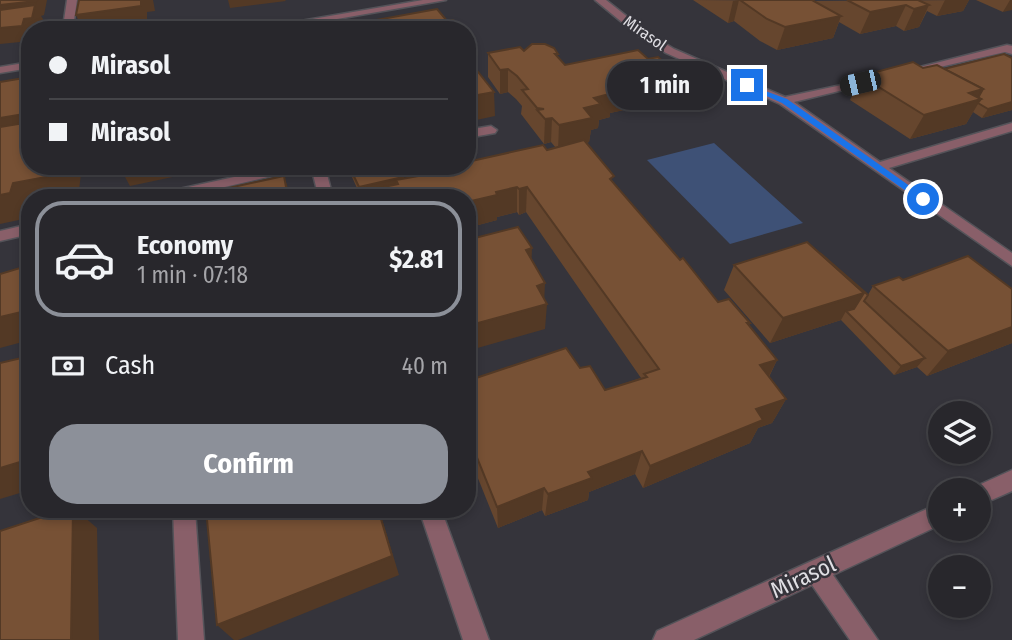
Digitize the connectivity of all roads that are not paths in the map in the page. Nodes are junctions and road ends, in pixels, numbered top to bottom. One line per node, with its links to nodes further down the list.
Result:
1 (72, 0): 4 (street)
2 (441, 0): 5 (street)
3 (600, 0): 9 (street, Mirasol)
4 (69, 21)
5 (309, 21)
6 (1012, 51): 9 (street)
7 (21, 66): 8 (street)
8 (0, 69)
9 (784, 101): 13 (street, Mirasol)
10 (1012, 127): 13 (street)
11 (491, 130): 12 (street)
12 (476, 132)
13 (879, 167): 18 (street, Mirasol)
14 (265, 175): 15 (street)
15 (202, 189)
16 (21, 231): 17 (street)
17 (0, 236)
18 (1012, 261)
19 (1012, 480): 20 (street)
20 (991, 490)
21 (184, 518): 25 (street)
22 (433, 518): 26 (street)
23 (928, 520): 24 (street, Mirasol)
24 (816, 571): 27 (street, Mirasol); 28 (street)
25 (191, 640)
26 (475, 640)
27 (666, 640)
28 (865, 640)

